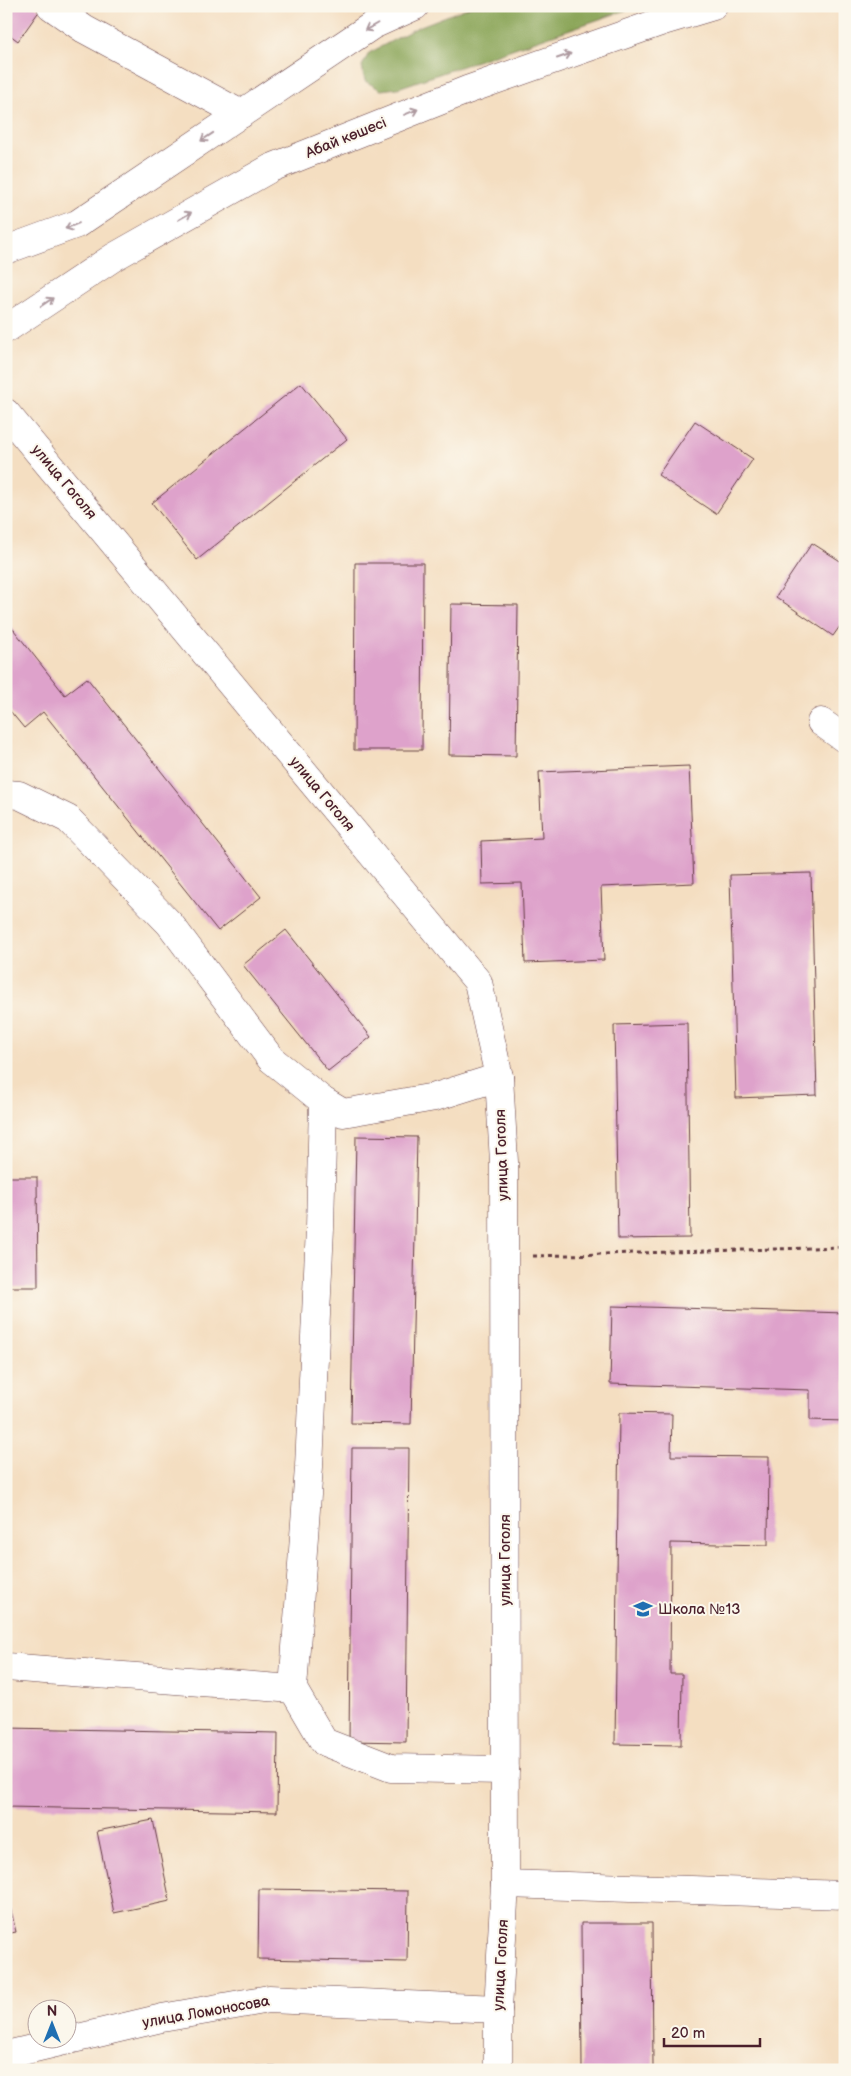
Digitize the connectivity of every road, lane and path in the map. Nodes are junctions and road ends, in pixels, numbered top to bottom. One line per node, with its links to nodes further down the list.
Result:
1 (51, 6): 4 (street)
2 (415, 6): 4 (street, one-way to 4)
3 (713, 6): 6 (street, Абай көшесі, one-way to 3)
4 (241, 114): 5 (street, one-way to 5)
5 (6, 250)
6 (6, 329)
7 (6, 414): 11 (street, улица Гоголя)
8 (821, 722): 9 (street)
9 (845, 739)
10 (6, 794): 12 (street)
11 (499, 1077): 12 (street); 14 (street, улица Гоголя)
12 (323, 1101): 16 (street)
13 (845, 1247): 14 (path)
14 (504, 1257): 17 (street, улица Гоголя)
15 (6, 1667): 16 (street)
16 (294, 1689): 17 (street)
17 (505, 1770): 18 (street, улица Гоголя)
18 (505, 1884): 19 (street); 20 (street, улица Гоголя)
19 (845, 1895)
20 (498, 2009): 21 (street, улица Ломоносова); 22 (street, улица Гоголя)
21 (6, 2055)
22 (498, 2070)

